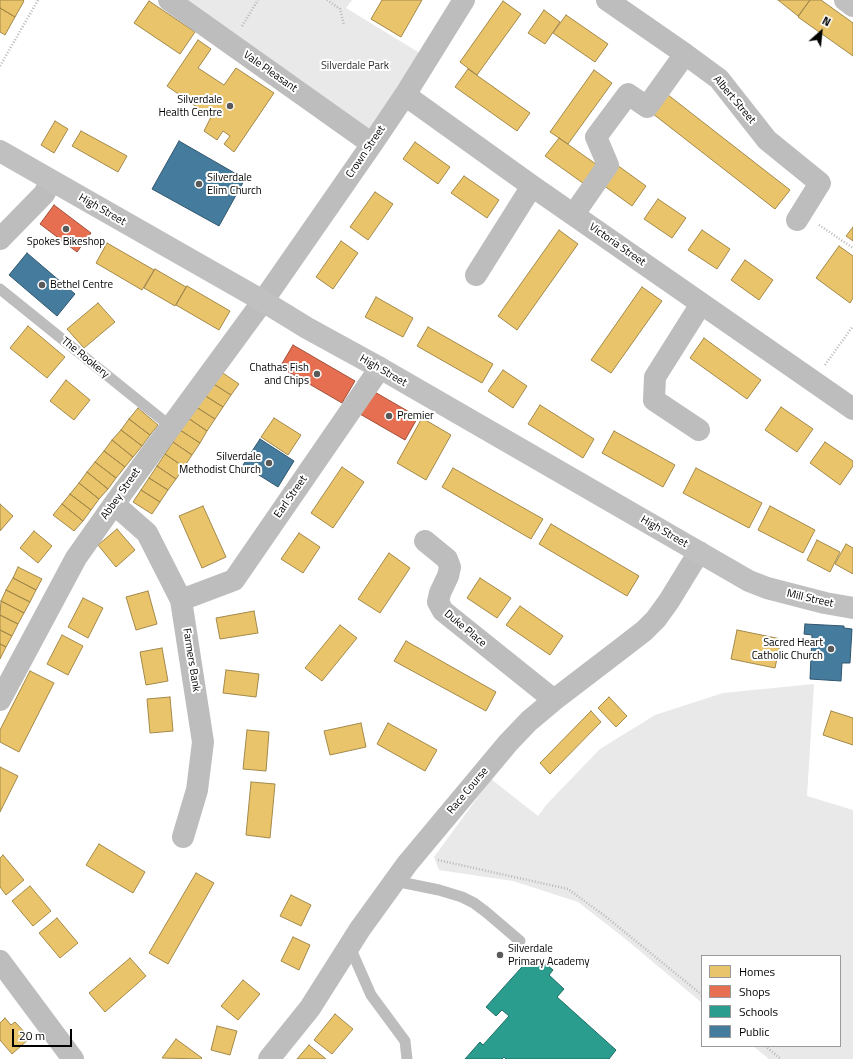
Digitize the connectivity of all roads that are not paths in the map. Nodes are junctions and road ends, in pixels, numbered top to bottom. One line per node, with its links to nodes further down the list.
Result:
1 (169, 0): 8 (street, Vale Pleasant)
2 (464, 0): 7 (street, Crown Street)
3 (607, 0): 6 (street, Albert Street)
4 (844, 0): 5 (street)
5 (853, 6)
6 (685, 54): 12 (street); 13 (street, Albert Street)
7 (405, 95): 8 (street, Crown Street); 11 (street, Victoria Street)
8 (372, 144): 17 (street, Crown Street)
9 (0, 151): 10 (street, High Street)
10 (51, 181): 14 (street); 17 (street, High Street)
11 (532, 186): 12 (street, Victoria Street); 15 (street)
12 (574, 214): 18 (street, Victoria Street)
13 (800, 217)
14 (0, 240)
15 (476, 275)
16 (0, 289): 21 (lane, The Rookery)
17 (262, 300): 19 (street, High Street); 21 (street, Abbey Street)
18 (701, 304): 20 (street, Victoria Street); 22 (street)
19 (380, 368): 25 (street, High Street); 27 (street, Earl Street)
20 (853, 409)
21 (170, 426): 23 (street, Abbey Street)
22 (699, 430)
23 (114, 504): 27 (street, Farmers Bank); 29 (street, Abbey Street)
24 (425, 541): 30 (street, Duke Place)
25 (699, 552): 26 (street, High Street); 30 (street, Race Course)
26 (767, 588): 28 (street, Mill Street)
27 (182, 600): 31 (street, Farmers Bank)
28 (853, 608)
29 (0, 700)
30 (554, 700): 32 (street, Race Course)
31 (183, 837)
32 (394, 882): 33 (lane); 34 (street, Race Course)
33 (520, 941)
34 (349, 945): 37 (street, Race Course); 38 (lane)
35 (0, 961): 36 (street)
36 (73, 1059)
37 (269, 1059)
38 (407, 1059)

